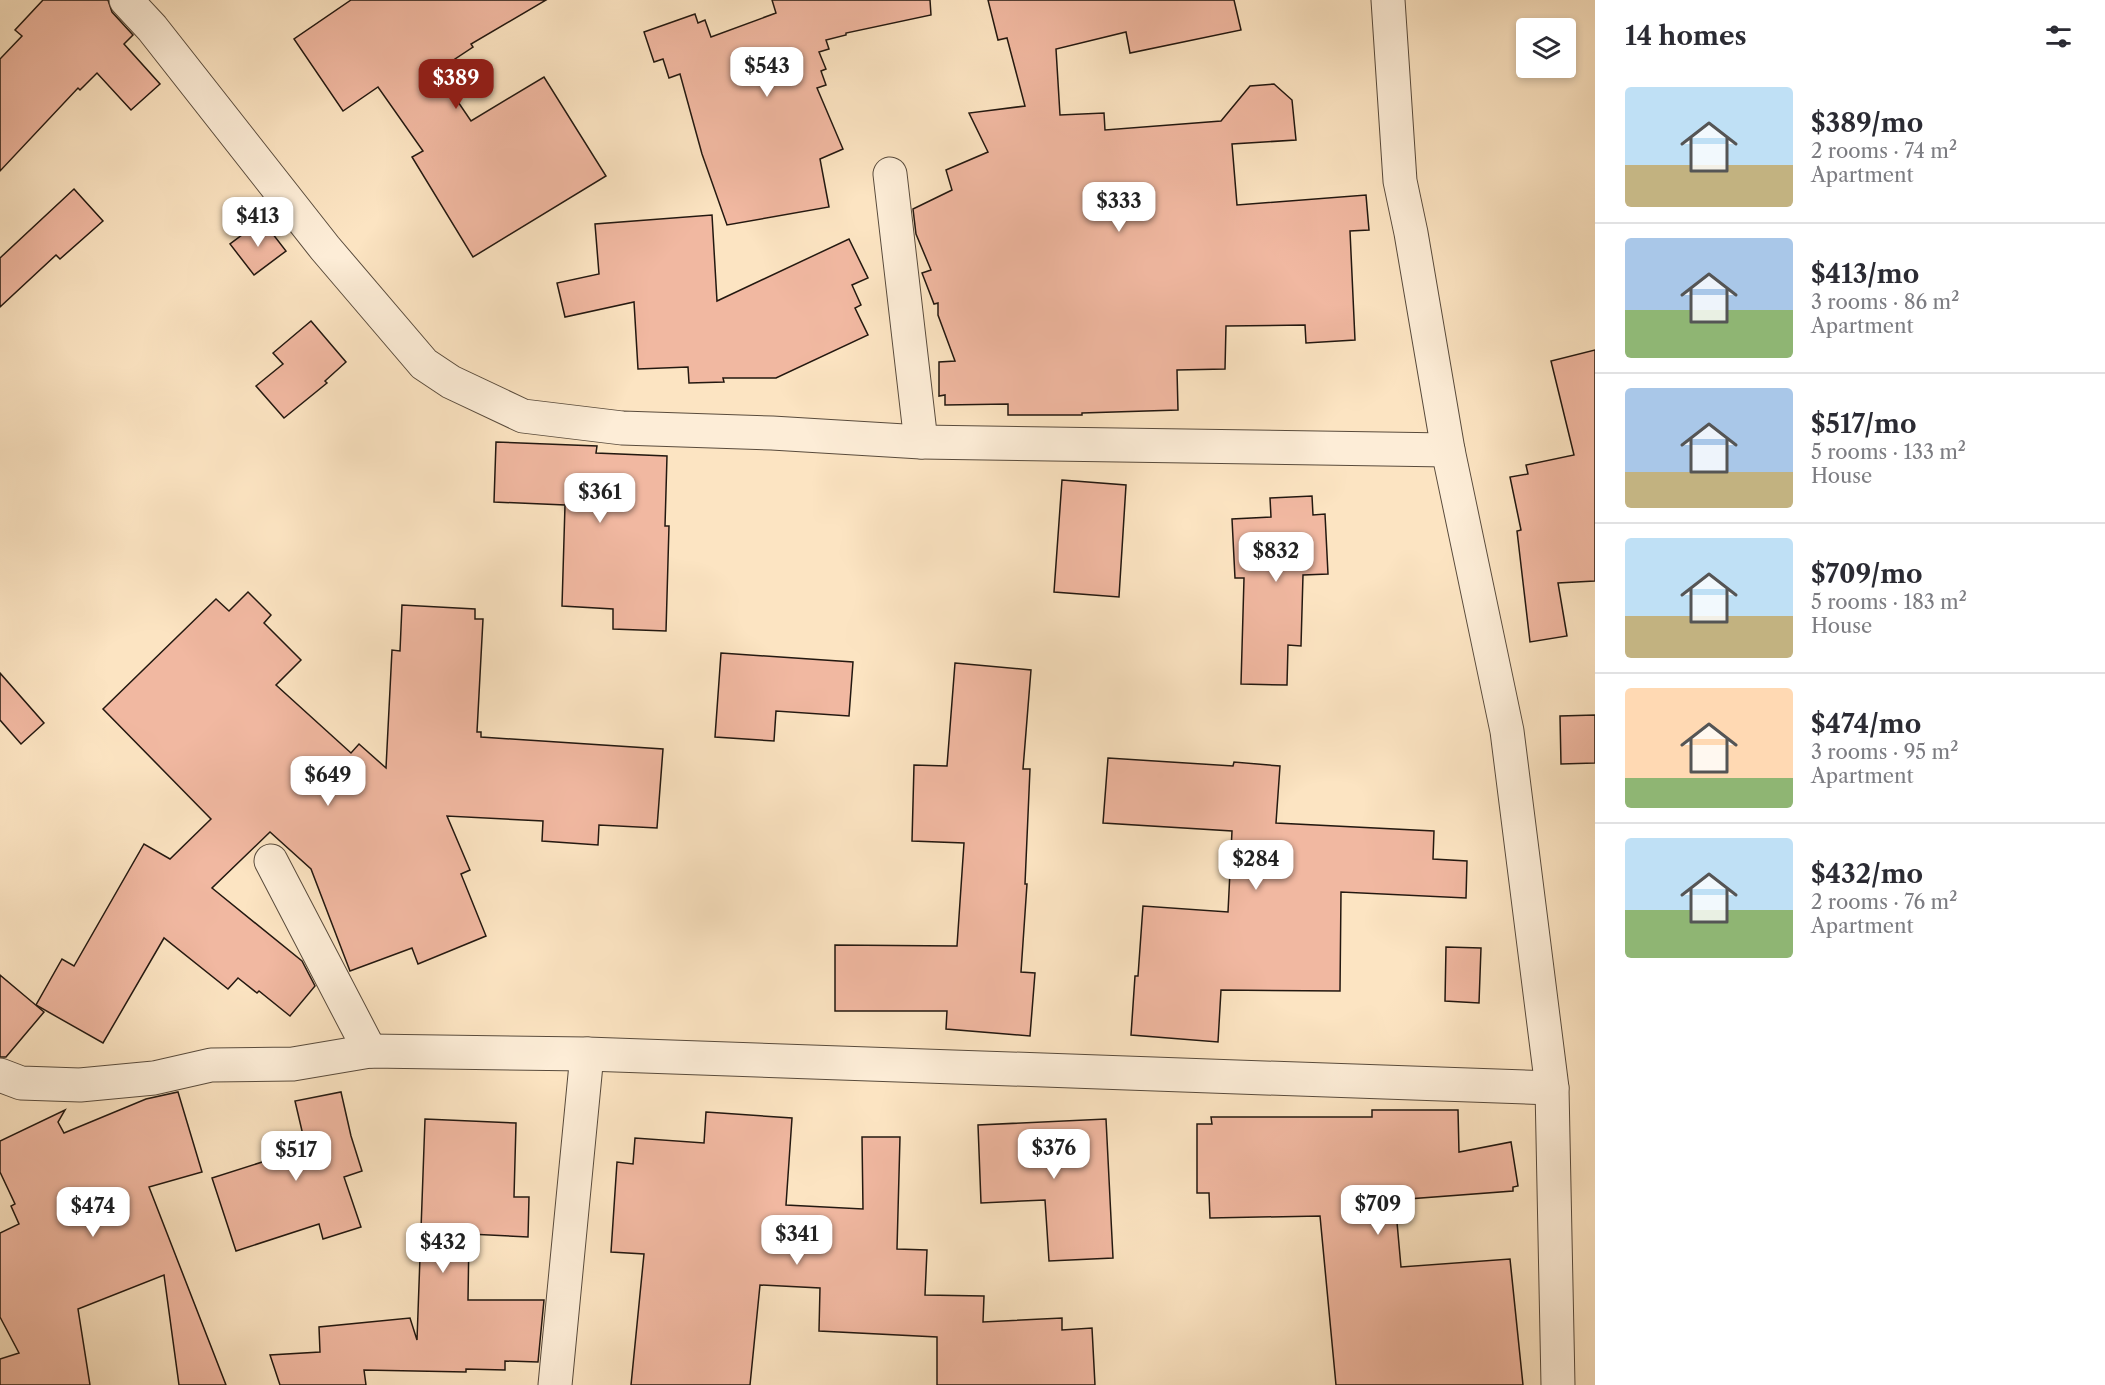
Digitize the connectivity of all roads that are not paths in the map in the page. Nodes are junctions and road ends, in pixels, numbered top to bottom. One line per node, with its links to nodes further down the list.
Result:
1 (126, 0): 4 (street)
2 (1388, 0): 5 (street)
3 (890, 174): 4 (street)
4 (921, 442): 5 (street)
5 (1448, 450): 10 (street)
6 (271, 861): 7 (street)
7 (370, 1051): 8 (street); 9 (street)
8 (587, 1054): 10 (street); 11 (street)
9 (0, 1074)
10 (1552, 1088): 12 (street)
11 (555, 1385)
12 (1558, 1385)

